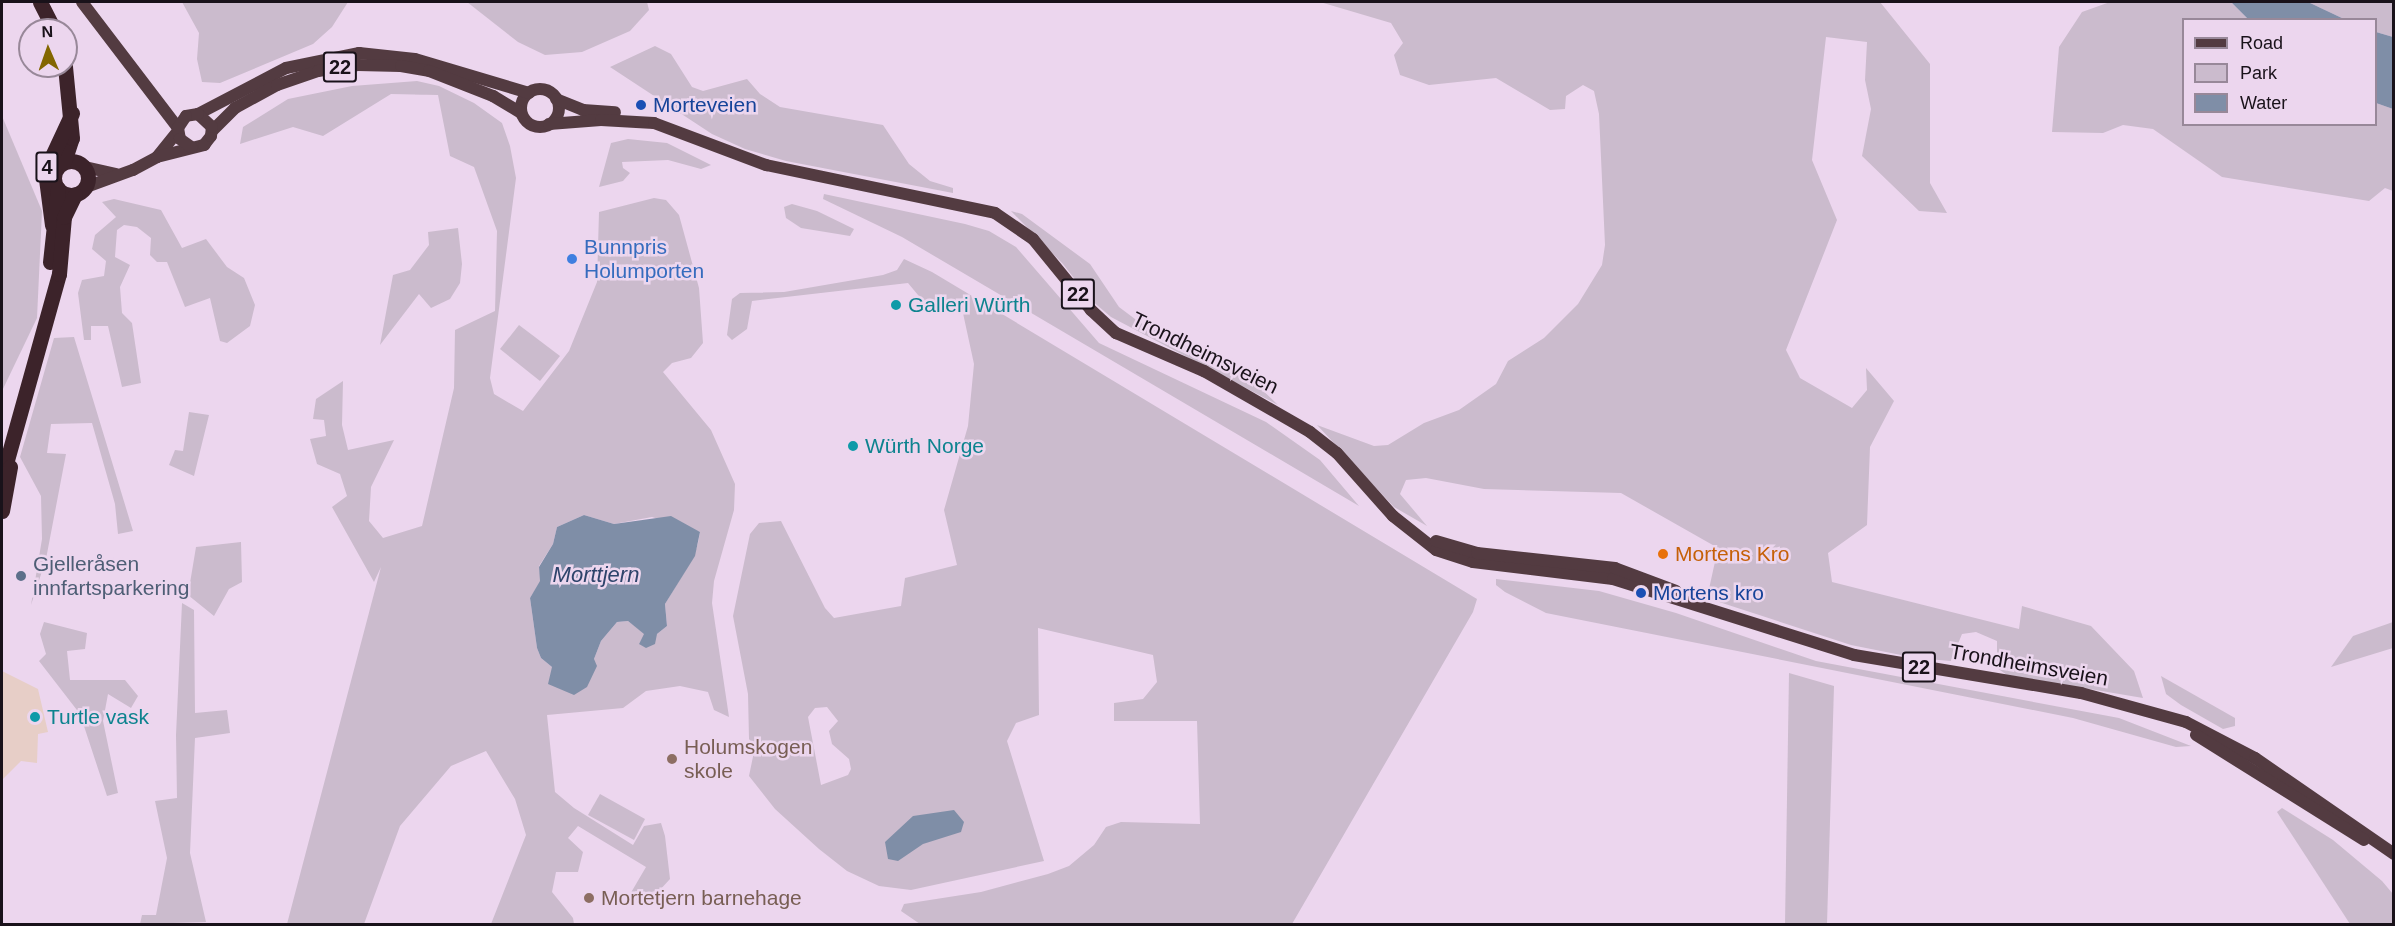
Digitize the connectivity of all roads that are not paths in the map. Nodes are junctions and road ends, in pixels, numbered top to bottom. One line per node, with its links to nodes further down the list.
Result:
1 (40, 2): 3 (highway)
2 (82, 2): 7 (main road)
3 (48, 18)
4 (67, 78): 8 (highway, 4)
5 (529, 93): 6 (main road, 22); 9 (main road); 10 (main road, 22)
6 (556, 99): 11 (main road); 14 (main road, Trondheimsveien / 22)
7 (160, 102): 10 (main road); 12 (main road)
8 (72, 108): 17 (highway, 4); 18 (highway, 4); 22 (highway, 4)
9 (521, 113): 11 (main road, 22); 13 (main road, 22)
10 (194, 114): 12 (main road, 22); 13 (main road)
11 (549, 124): 14 (main road, Trondheimsveien / 22)
12 (178, 129): 15 (main road); 16 (main road, 22)
13 (212, 130): 15 (main road, 22)
14 (711, 142): 27 (main road, Trondheimsveien / 22)
15 (191, 147): 16 (main road, 22)
16 (159, 155): 19 (main road, 22)
17 (64, 162): 18 (highway, 4); 20 (highway, 4)
18 (84, 166): 19 (main road); 21 (highway, 4)
19 (117, 175): 21 (main road, 22)
20 (58, 188): 21 (highway, 4); 22 (highway, 4)
21 (81, 190): 23 (highway, 4)
22 (52, 225): 23 (highway, 4)
23 (51, 297): 24 (highway, 4)
24 (11, 455): 25 (highway, 4); 26 (highway, 4)
25 (2, 478)
26 (2, 511)
27 (2394, 856)

